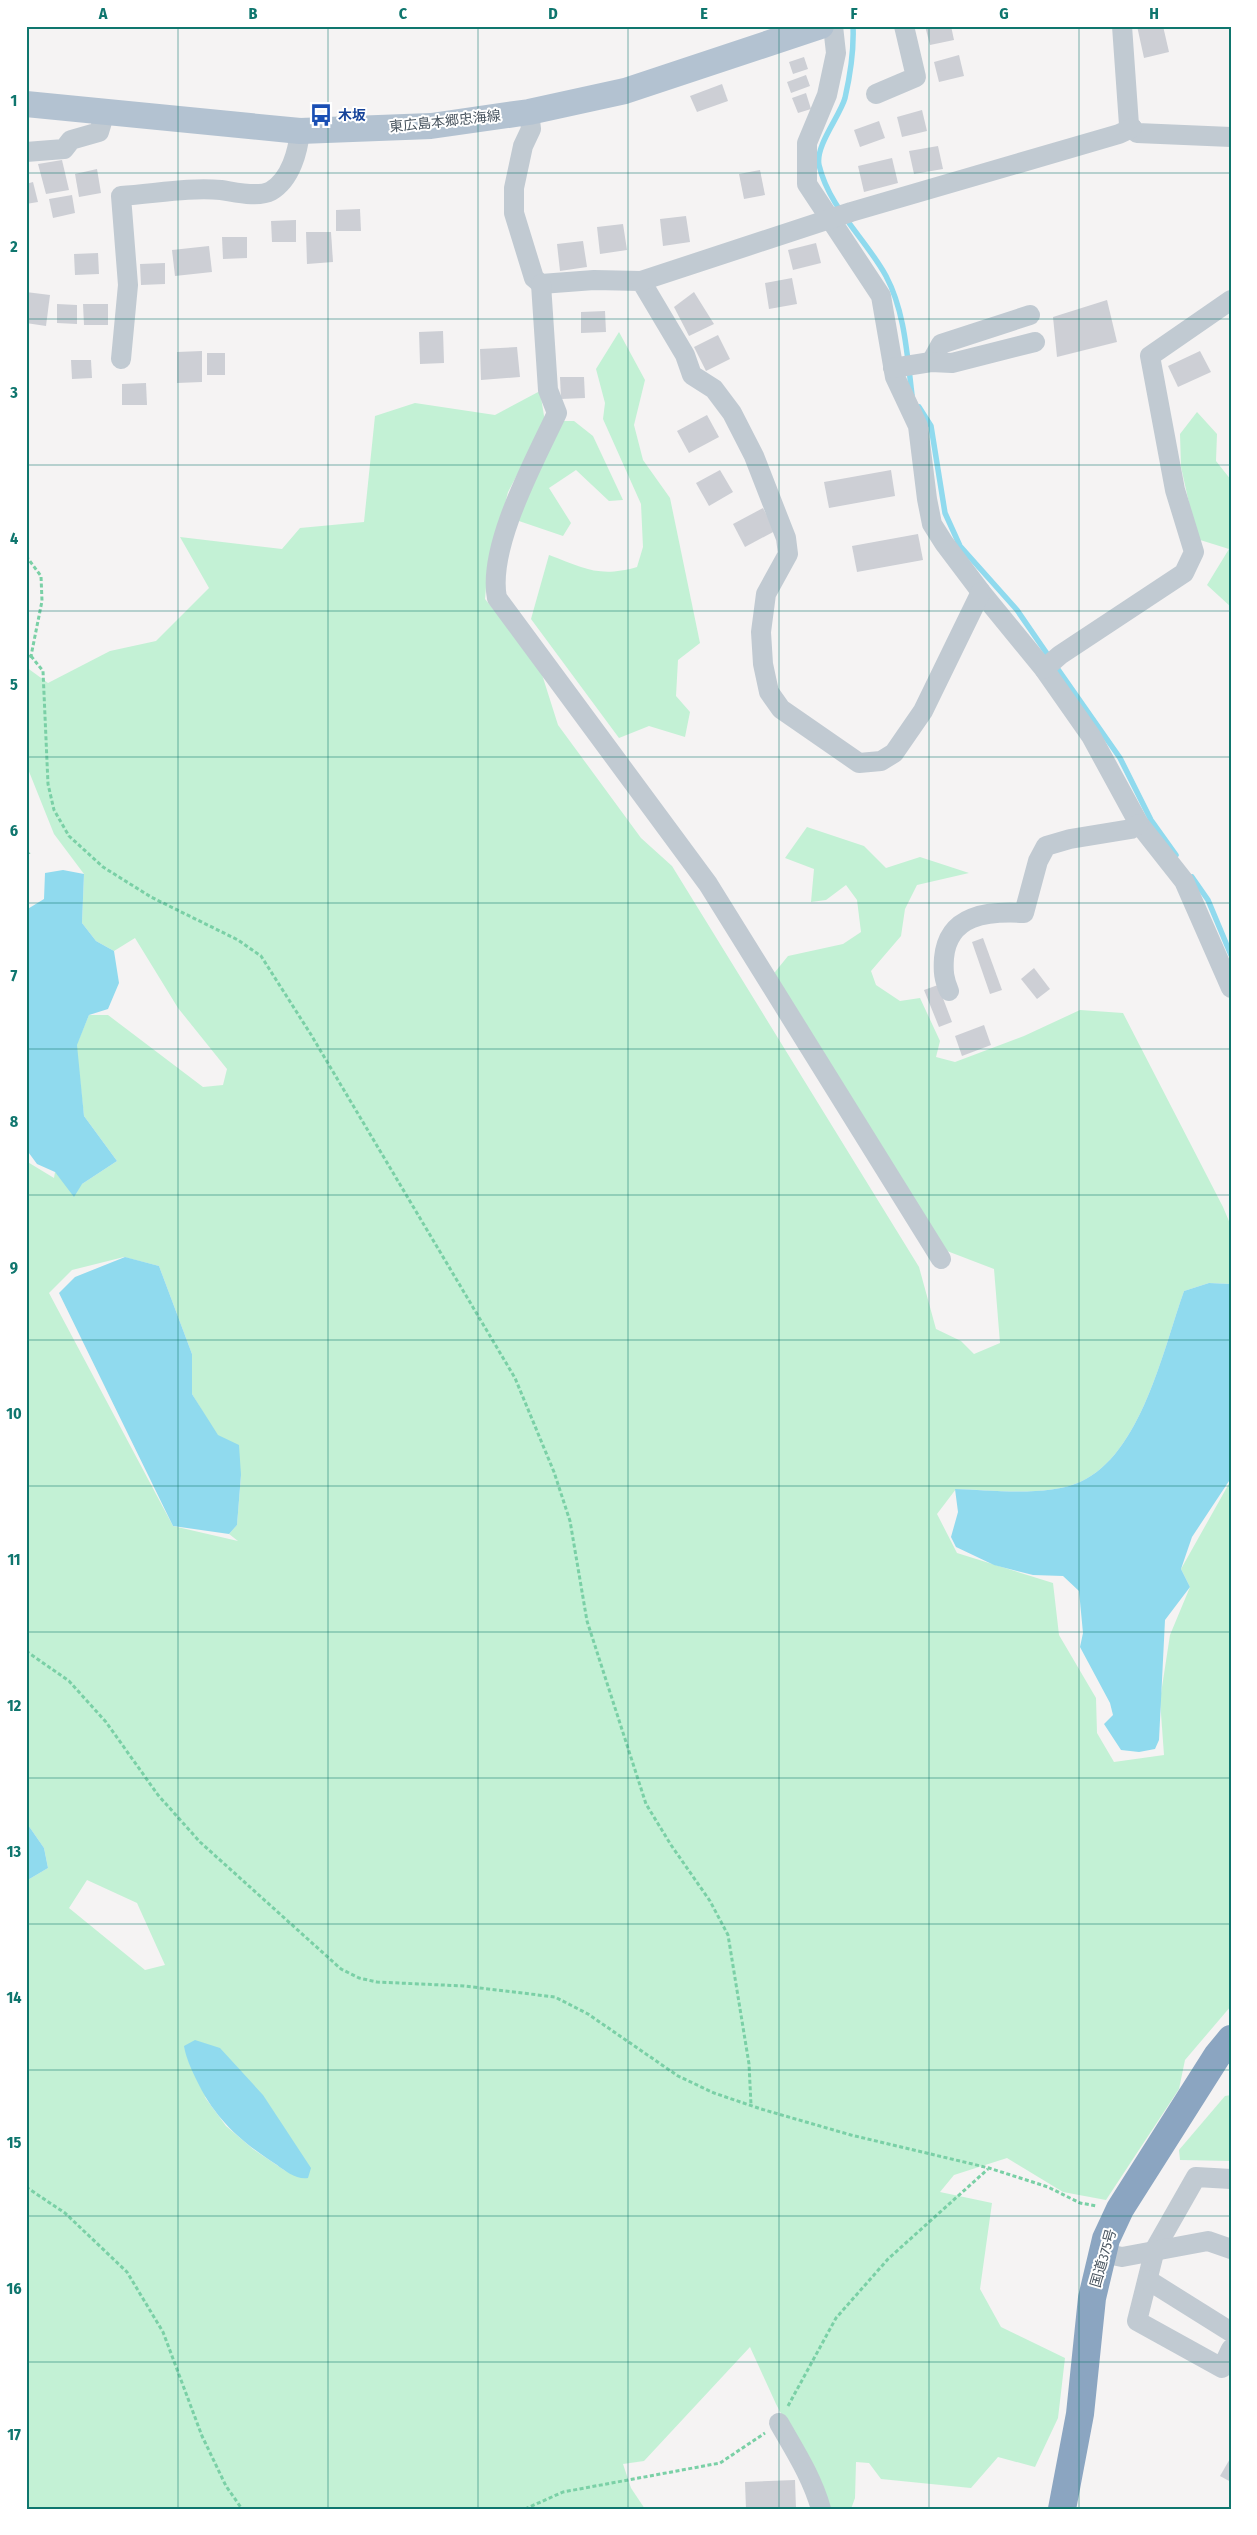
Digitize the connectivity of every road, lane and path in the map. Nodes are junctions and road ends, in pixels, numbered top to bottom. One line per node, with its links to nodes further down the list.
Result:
1 (822, 26): 8 (main road, 東広島本郷忠海線)
2 (833, 26): 13 (street)
3 (904, 26): 5 (street)
4 (1122, 26): 9 (street)
5 (876, 94)
6 (26, 104): 7 (main road, 東広島本郷忠海線)
7 (105, 112): 10 (main road, 東広島本郷忠海線); 12 (street)
8 (530, 112): 10 (main road, 東広島本郷忠海線); 15 (street)
9 (1132, 128): 11 (street); 13 (street)
10 (300, 131): 19 (street)
11 (1231, 137)
12 (26, 152)
13 (839, 216): 14 (street); 20 (street)
14 (641, 281): 15 (street); 22 (street)
15 (542, 284): 30 (street)
16 (1231, 300): 24 (street)
17 (1030, 315): 20 (street)
18 (1035, 342): 20 (street)
19 (121, 359)
20 (910, 365): 22 (street)
21 (26, 556): 23 (path)
22 (980, 592): 24 (street)
23 (28, 657): 33 (path)
24 (1051, 663): 25 (street)
25 (1139, 824): 28 (street); 29 (street)
26 (26, 848): 27 (path)
27 (29, 854)
28 (1231, 988)
29 (950, 991)
30 (941, 1259)
31 (26, 1651): 33 (path)
32 (1231, 2039): 37 (highway, 国道375号)
33 (751, 2105): 34 (path)
34 (989, 2168): 37 (path); 44 (path)
35 (1231, 2179): 38 (street)
36 (26, 2187): 45 (path)
37 (1120, 2209): 40 (highway, 国道375号)
38 (1155, 2249): 39 (street); 40 (street); 41 (street)
39 (1231, 2249)
40 (1102, 2253): 48 (highway, 国道375号)
41 (1148, 2280): 42 (street); 43 (street)
42 (1231, 2332)
43 (1231, 2349)
44 (779, 2423): 46 (path); 47 (street)
45 (242, 2509)
46 (524, 2509)
47 (820, 2509)
48 (1062, 2509)

